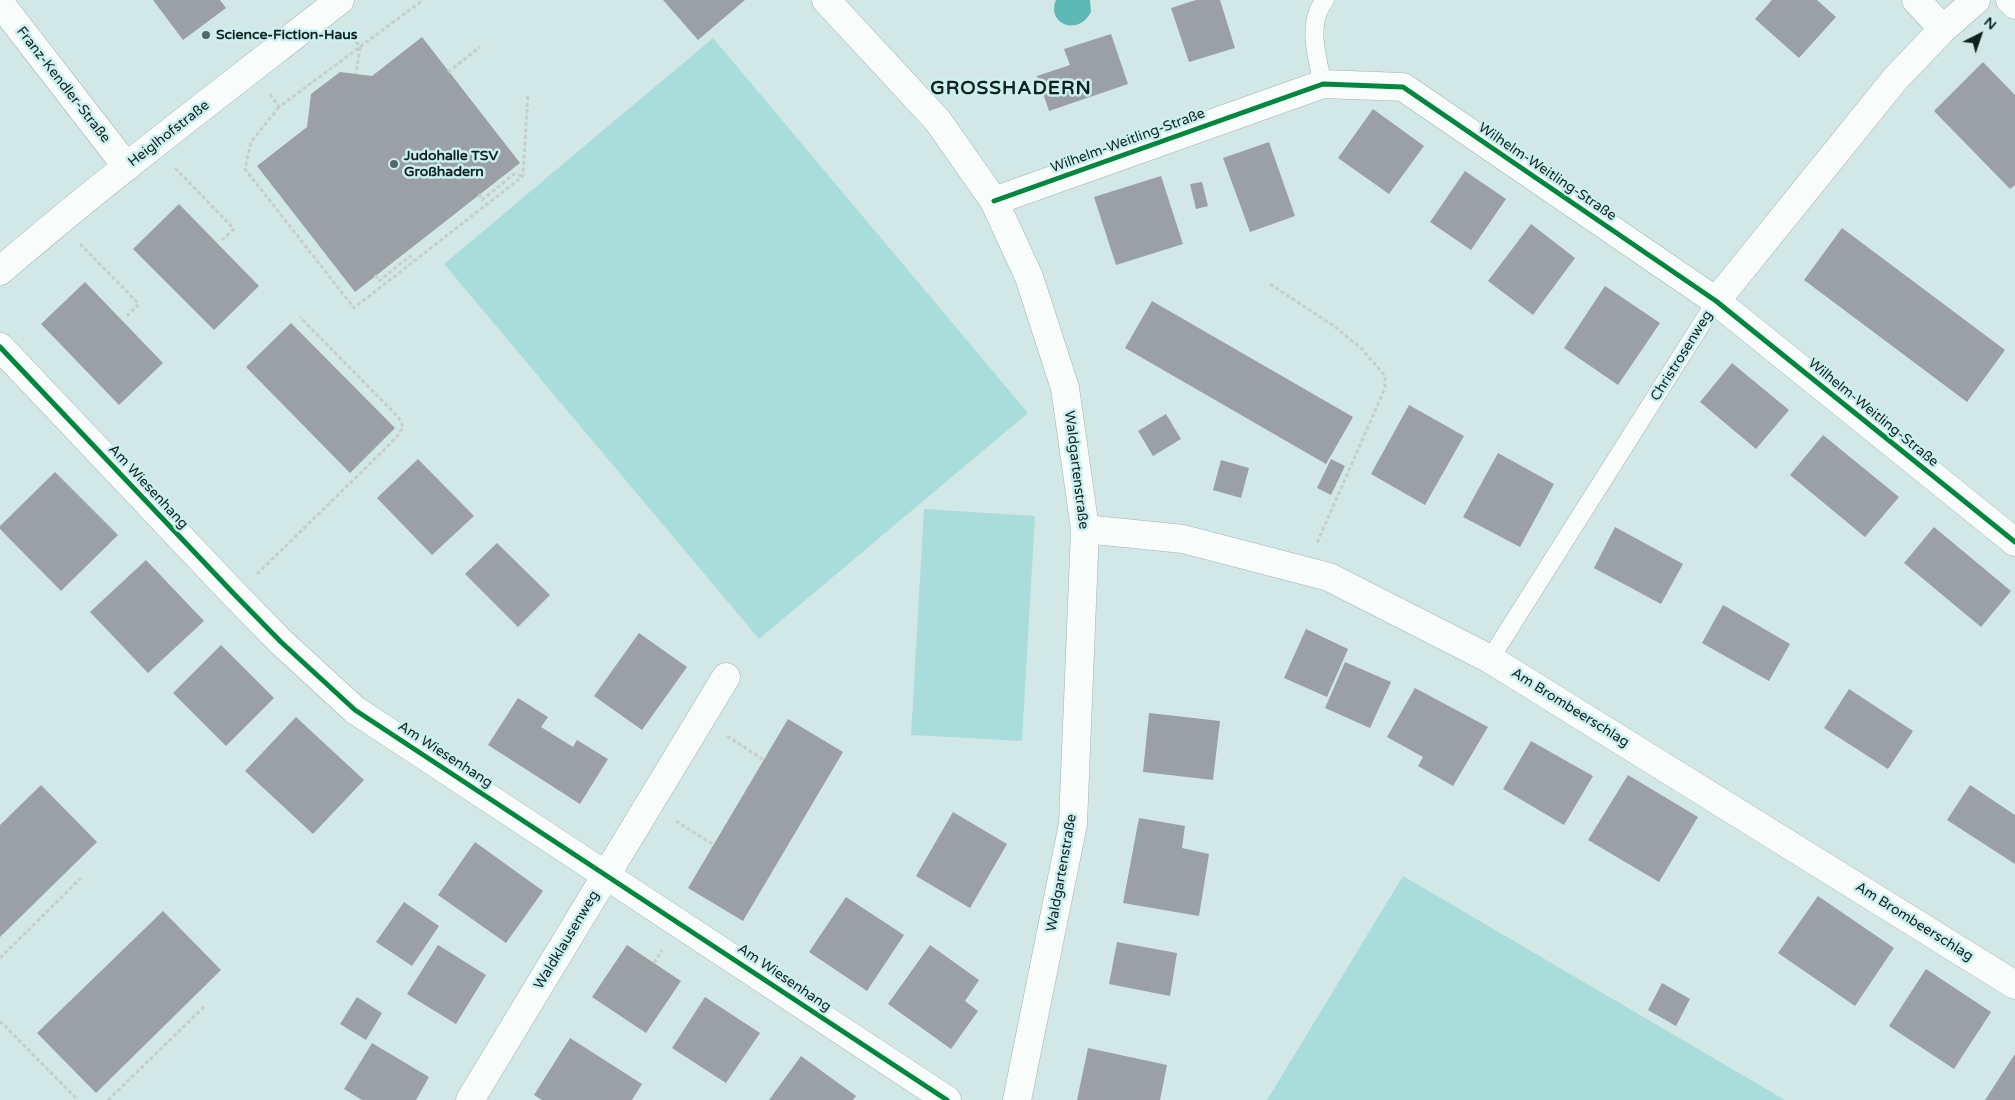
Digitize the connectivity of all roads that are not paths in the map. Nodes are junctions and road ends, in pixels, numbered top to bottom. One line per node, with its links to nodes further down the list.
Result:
1 (340, 0): 11 (street, Heiglhofstraße)
2 (826, 0): 12 (street, Waldgartenstraße)
3 (1325, 0): 10 (lane)
4 (1916, 0): 9 (street)
5 (1976, 0): 9 (street, Christrosenweg)
6 (2010, 0): 8 (street)
7 (0, 3): 11 (street, Franz-Kendler-Straße)
8 (2015, 5)
9 (1943, 30): 14 (street, Christrosenweg)
10 (1323, 84): 12 (street, Wilhelm-Weitling-Straße); 14 (street, Wilhelm-Weitling-Straße)
11 (127, 167): 13 (street, Heiglhofstraße)
12 (994, 201): 16 (street, Waldgartenstraße)
13 (0, 271)
14 (1716, 302): 17 (street, Wilhelm-Weitling-Straße); 18 (lane, Christrosenweg)
15 (0, 347): 20 (street, Am Wiesenhang)
16 (1085, 529): 18 (street, Am Brombeerschlag); 24 (street, Waldgartenstraße)
17 (2015, 542)
18 (1490, 659): 21 (street, Am Brombeerschlag)
19 (726, 676): 20 (street, Waldklausenweg)
20 (607, 874): 22 (street, Waldklausenweg); 23 (street, Am Wiesenhang)
21 (2015, 985)
22 (470, 1100)
23 (947, 1100)
24 (1017, 1100)

